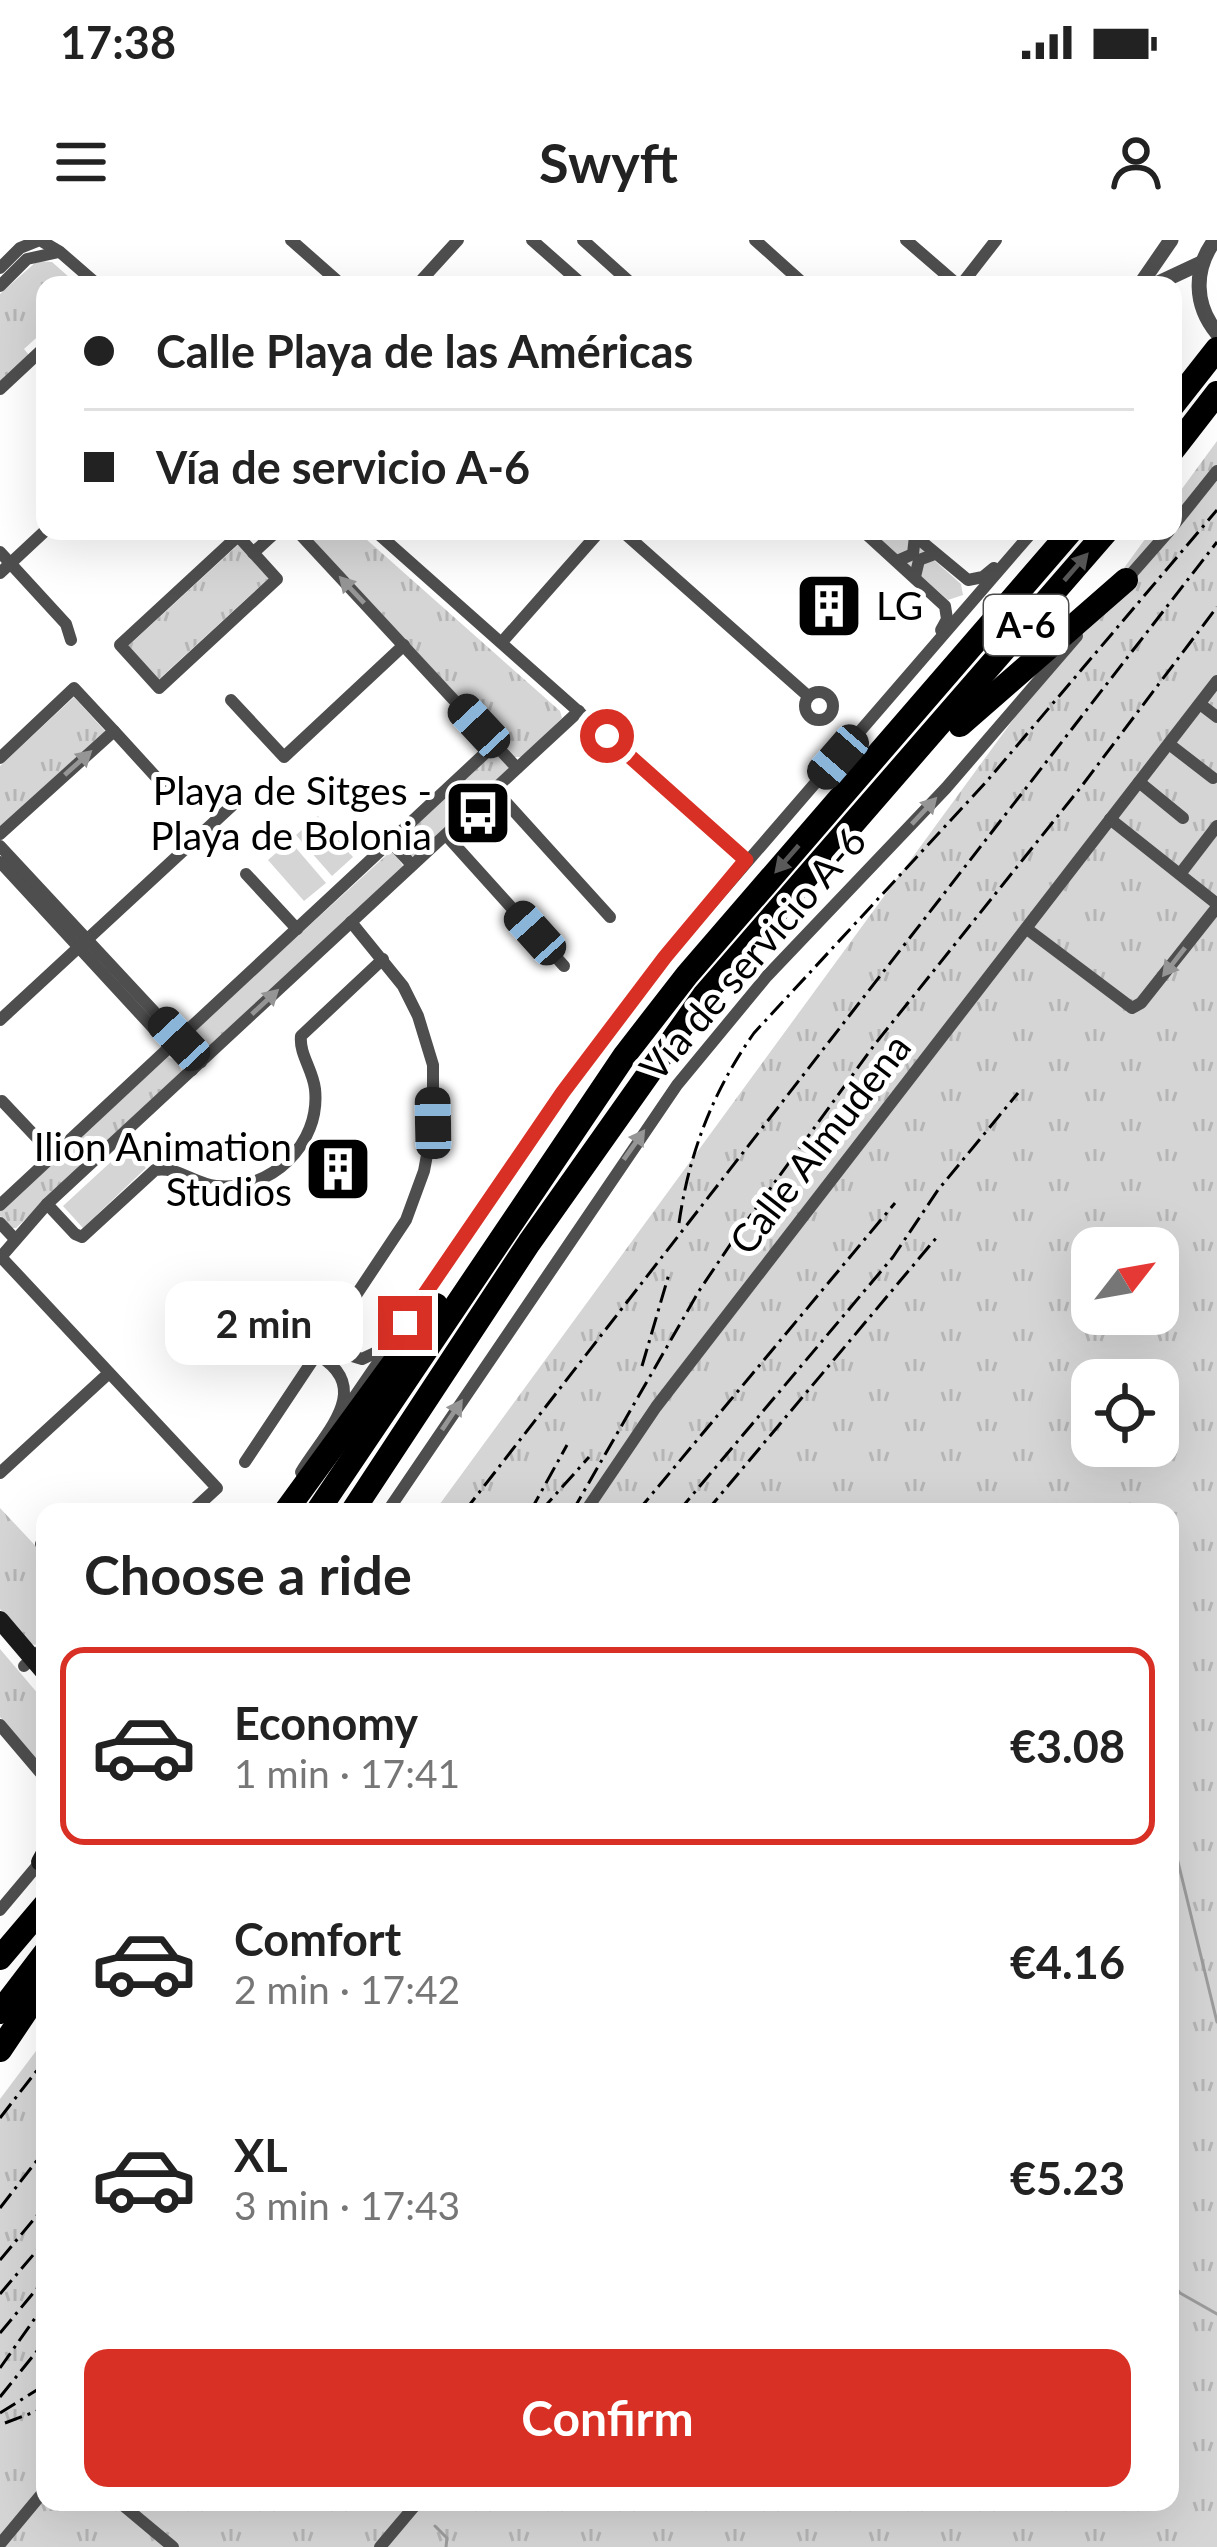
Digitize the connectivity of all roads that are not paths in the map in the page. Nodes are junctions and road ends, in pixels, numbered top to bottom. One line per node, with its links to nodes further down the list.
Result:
1 (71, 240): 11 (street)
2 (291, 240): 14 (street)
3 (458, 240): 15 (street)
4 (532, 240): 16 (street)
5 (583, 240): 17 (street)
6 (754, 240): 18 (street)
7 (906, 240): 19 (street)
8 (996, 240): 20 (street)
9 (1171, 240): 21 (street)
10 (1207, 248): 22 (street); 24 (street)
11 (60, 252): 12 (street); 13 (street); 23 (street)
12 (0, 268)
13 (88, 276)
14 (332, 276)
15 (426, 276)
16 (573, 276)
17 (623, 276)
18 (795, 276)
19 (949, 276)
20 (967, 276)
21 (1146, 276)
22 (1167, 276)
23 (0, 286)
24 (1217, 333)
25 (1217, 349): 28 (highway)
26 (36, 355): 27 (street)
27 (0, 389)
28 (1182, 394)
29 (1217, 394): 30 (highway)
30 (1182, 439)
31 (1217, 471): 32 (street, Vía de servicio A-6)
32 (1182, 514)
33 (36, 538): 52 (street)
34 (234, 540): 49 (street)
35 (242, 540): 49 (street)
36 (267, 540): 49 (street)
37 (305, 540): 57 (street, one-way to 37)
38 (385, 540): 56 (street)
39 (592, 540): 56 (street)
40 (632, 540): 60 (street)
41 (874, 540): 51 (street)
42 (912, 540): 51 (street)
43 (919, 540): 50 (street)
44 (1026, 540): 48 (street, Vía de servicio A-6)
45 (1063, 540): 95 (highway, A-6, one-way to 95)
46 (1099, 540): 105 (highway, A-6, one-way to 46)
47 (1161, 540): 54 (street, Vía de servicio A-6)
48 (1018, 549): 50 (street); 58 (street, Vía de servicio A-6)
49 (253, 553)
50 (935, 554): 53 (street)
51 (897, 560): 53 (street)
52 (3, 563): 55 (street)
53 (915, 577): 58 (street)
54 (1126, 580): 105 (highway); 119 (street, Vía de servicio A-6, one-way to 54)
55 (71, 640)
56 (502, 642): 63 (street)
57 (404, 645): 61 (street); 66 (street)
58 (929, 653): 82 (street, Vía de servicio A-6)
59 (1217, 681): 62 (street, Calle Almudena)
60 (808, 696)
61 (231, 700)
62 (1200, 704): 64 (street); 67 (street, Calle Almudena)
63 (579, 711): 69 (street); 82 (street)
64 (1217, 717)
65 (114, 731): 68 (street); 72 (street); 78 (street, one-way to 65)
66 (495, 744): 69 (street); 80 (street)
67 (1168, 744): 70 (street); 71 (street, Calle Almudena)
68 (0, 758)
69 (517, 768): 73 (street)
70 (1214, 778)
71 (1139, 782): 75 (street); 76 (street, Calle Almudena)
72 (166, 788)
73 (494, 790): 79 (street); 88 (street)
74 (237, 801): 92 (street)
75 (1183, 818)
76 (1110, 819): 86 (street); 91 (street, Calle Almudena)
77 (1217, 826): 86 (street)
78 (0, 834)
79 (446, 835): 84 (street); 94 (street)
80 (390, 841): 84 (street); 90 (street)
81 (0, 846): 92 (street)
82 (746, 860): 106 (street, Vía de servicio A-6)
83 (0, 862): 92 (street)
84 (412, 865): 89 (street)
85 (246, 874): 90 (street)
86 (1180, 874): 87 (street)
87 (1217, 905): 91 (street, one-way to 91)
88 (610, 917)
89 (351, 922): 93 (street); 98 (street, one-way to 89)
90 (297, 928): 97 (street)
91 (1027, 929): 120 (street, Calle Almudena)
92 (83, 943): 96 (street); 97 (street)
93 (383, 959): 101 (street); 108 (street)
94 (564, 966)
95 (687, 975): 116 (highway); 117 (highway, A-6)
96 (0, 1020)
97 (175, 1043): 98 (street); 100 (street)
98 (196, 1066): 101 (street)
99 (2, 1101): 100 (street)
100 (53, 1156): 102 (street)
101 (47, 1204): 104 (street)
102 (0, 1205)
103 (0, 1223): 104 (street)
104 (14, 1238): 107 (street)
105 (529, 1243): 118 (highway, A-6)
106 (452, 1256): 108 (street); 114 (street, Vía de servicio A-6)
107 (0, 1257): 110 (street)
108 (326, 1339): 109 (street)
109 (318, 1355): 111 (street); 115 (street)
110 (109, 1372): 112 (street); 113 (street)
111 (245, 1462)
112 (0, 1472)
113 (200, 1503)
114 (285, 1503)
115 (285, 1503)
116 (286, 1503)
117 (323, 1503)
118 (358, 1503)
119 (393, 1503)
120 (591, 1503)
121 (0, 1620): 123 (main road)
122 (0, 1638): 124 (main road)
123 (36, 1660)
124 (36, 1660)
125 (0, 1725): 126 (street)
126 (36, 1767)
127 (36, 1866): 128 (street)
128 (0, 1910)
129 (36, 1916): 130 (highway)
130 (0, 1958)
131 (36, 1965): 134 (highway)
132 (36, 1997): 135 (highway)
133 (36, 2008): 135 (street)
134 (0, 2012)
135 (0, 2052)
136 (36, 2501): 139 (street)
137 (130, 2511): 140 (street)
138 (410, 2511): 141 (street)
139 (0, 2544)
140 (173, 2547)
141 (380, 2547)

